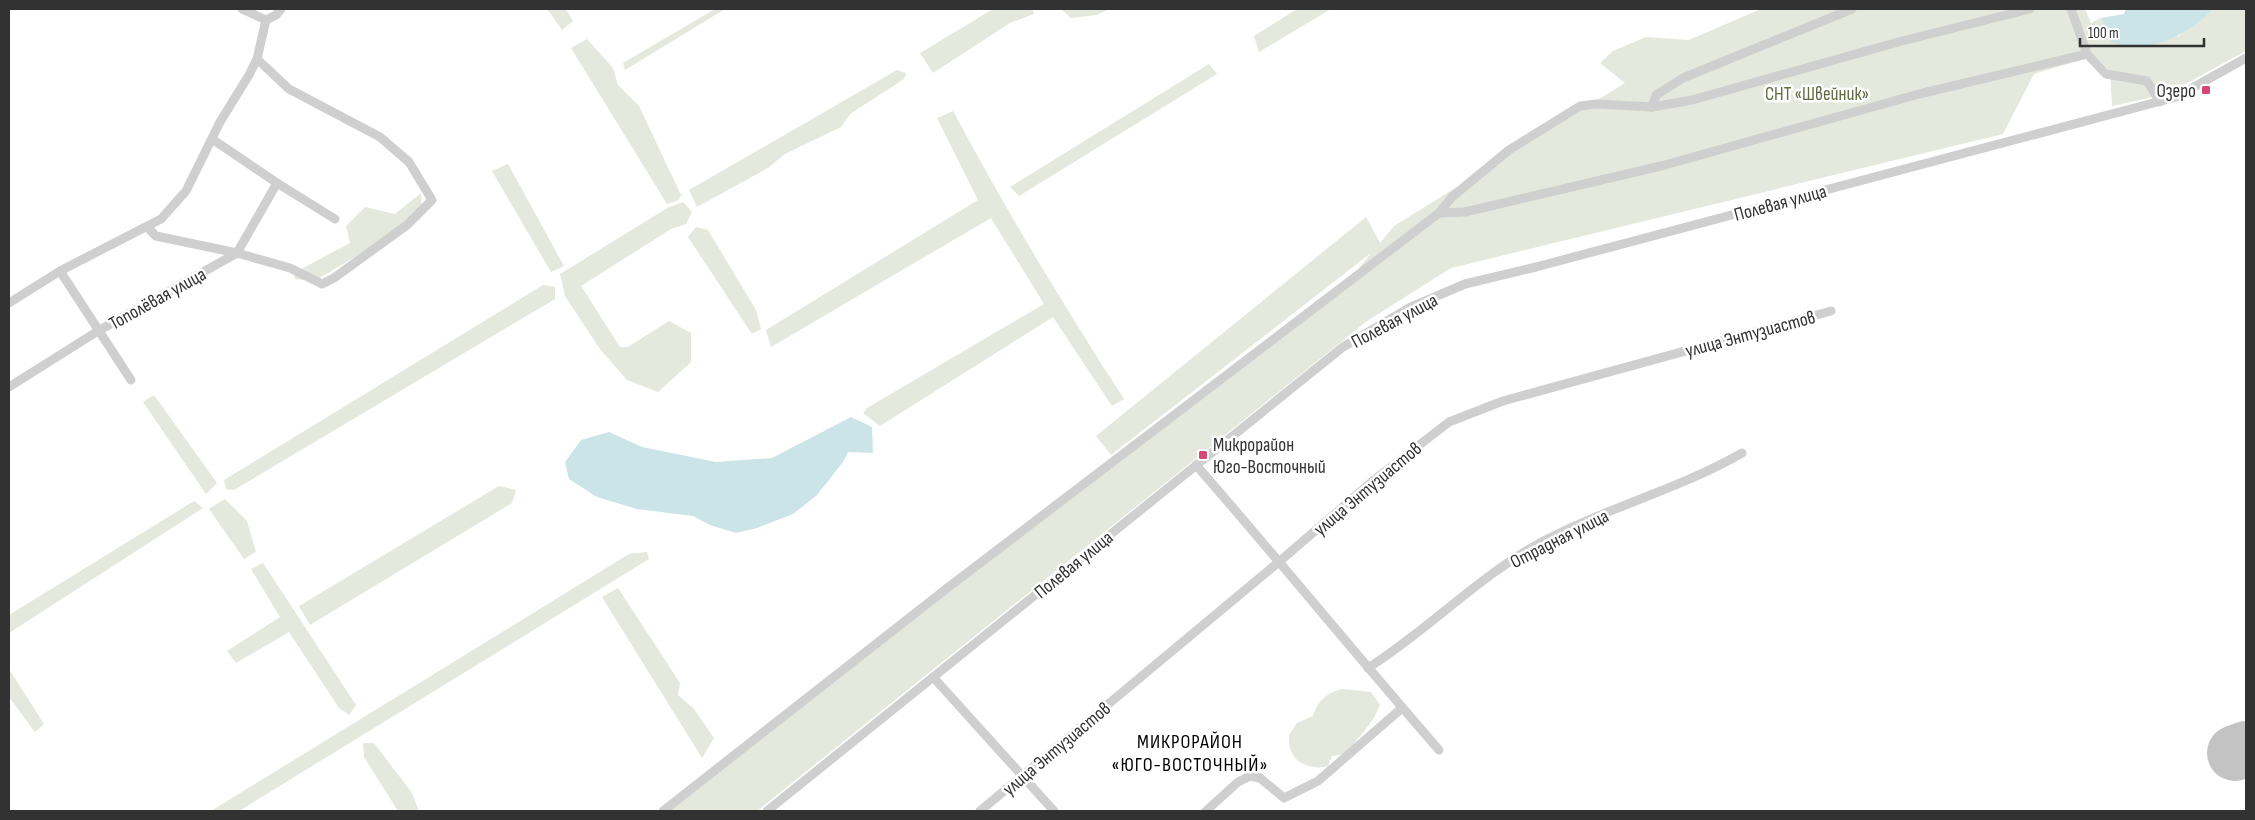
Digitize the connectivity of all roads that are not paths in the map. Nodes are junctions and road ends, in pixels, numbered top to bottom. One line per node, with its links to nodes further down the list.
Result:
1 (242, 9): 6 (street)
2 (281, 9): 6 (street)
3 (1852, 9): 11 (street)
4 (2030, 9): 11 (street)
5 (2071, 9): 7 (street)
6 (266, 20): 9 (street)
7 (2086, 54): 10 (street); 14 (street)
8 (2246, 58): 10 (street, Полевая улица)
9 (257, 59): 12 (street); 17 (street)
10 (2160, 102): 25 (street, Полевая улица)
11 (1652, 107): 14 (street)
12 (212, 139): 13 (street); 16 (street)
13 (277, 183): 15 (street); 17 (street)
14 (1439, 213): 32 (street)
15 (335, 219)
16 (147, 227): 17 (street); 18 (street)
17 (237, 253): 21 (street, Тополёвая улица)
18 (60, 271): 19 (street); 21 (street)
19 (9, 303)
20 (1831, 311): 26 (street, улица Энтузиастов)
21 (98, 331): 22 (street); 23 (street, Тополёвая улица)
22 (131, 380)
23 (9, 387)
24 (1742, 453): 27 (street, Отрадная улица)
25 (1196, 465): 26 (street); 28 (street, Полевая улица)
26 (1280, 561): 27 (street); 31 (street, улица Энтузиастов)
27 (1368, 668): 29 (street)
28 (933, 677): 31 (street); 33 (street, Полевая улица)
29 (1402, 708): 30 (street); 36 (street)
30 (1439, 750)
31 (1023, 776): 34 (street, улица Энтузиастов); 35 (street)
32 (663, 811)
33 (767, 811)
34 (980, 811)
35 (1054, 811)
36 (1206, 811)

